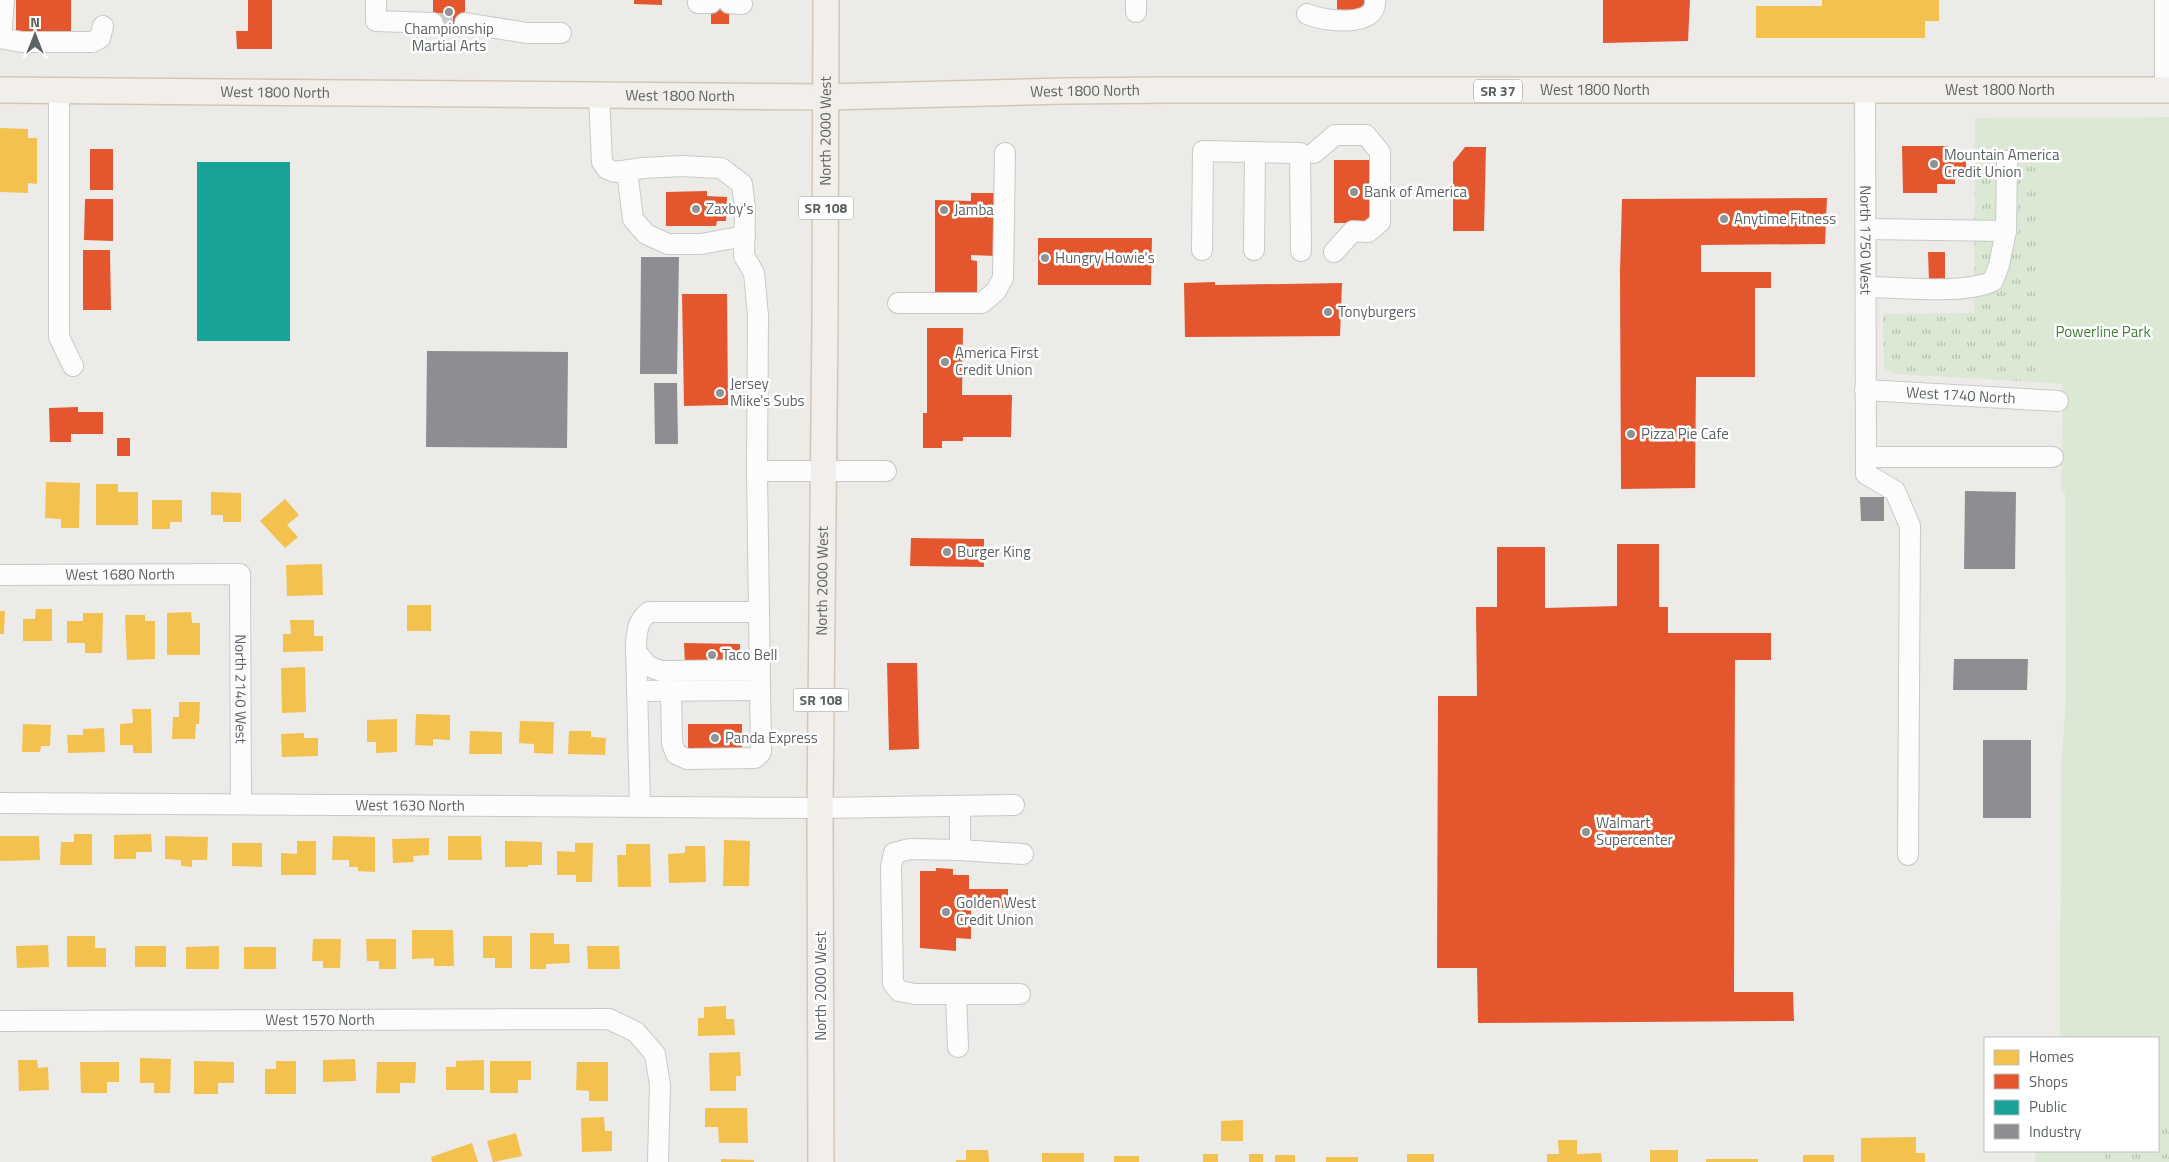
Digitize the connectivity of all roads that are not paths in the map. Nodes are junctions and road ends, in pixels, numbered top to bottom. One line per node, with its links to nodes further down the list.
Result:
1 (4, 0): 11 (street)
2 (376, 0): 7 (street)
3 (826, 0): 17 (main road, North 2000 West / SR 108)
4 (1375, 0): 6 (street)
5 (2165, 0): 15 (street)
6 (1307, 14)
7 (433, 23)
8 (465, 23): 10 (street)
9 (102, 26): 11 (street)
10 (561, 33)
11 (0, 38)
12 (0, 90): 13 (main road, West 1800 North / SR 37)
13 (59, 90): 16 (main road, West 1800 North / SR 37); 32 (street)
14 (1865, 90): 15 (main road, West 1800 North / SR 37); 17 (main road, West 1800 North / SR 37); 23 (street, North 1750 West)
15 (2167, 90)
16 (599, 95): 17 (main road, West 1800 North / SR 37); 22 (street)
17 (827, 97): 38 (main road, North 2000 West / SR 108)
18 (1255, 152): 26 (street); 27 (street); 28 (street)
19 (1005, 153): 31 (street)
20 (1314, 153): 29 (street)
21 (2006, 161): 24 (street)
22 (627, 172): 25 (street); 25 (street)
23 (1866, 229): 24 (street); 30 (street, North 1750 West)
24 (2006, 231): 30 (street)
25 (744, 236): 37 (street)
26 (1202, 250)
27 (1254, 250)
28 (1301, 251)
29 (1334, 252)
30 (1866, 287): 33 (street, North 1750 West)
31 (898, 303)
32 (73, 366)
33 (1865, 390): 34 (street, West 1740 North); 35 (street, North 1750 West)
34 (2058, 401)
35 (1866, 457): 36 (street); 55 (street, North 1750 West)
36 (2053, 457)
37 (757, 470): 38 (street); 42 (street)
38 (824, 471): 39 (street); 52 (main road, North 2000 West / SR 108)
39 (886, 471)
40 (0, 574): 41 (street, West 1680 North)
41 (240, 574): 48 (street, North 2140 West)
42 (760, 612): 43 (street); 44 (street)
43 (636, 652): 44 (street); 45 (street)
44 (760, 680): 46 (street); 46 (street)
45 (637, 691): 46 (street); 50 (street)
46 (671, 691)
47 (0, 803): 48 (street, West 1630 North)
48 (241, 804): 50 (street, West 1630 North)
49 (1014, 805): 51 (street, West 1630 North)
50 (640, 806): 52 (street, West 1630 North)
51 (960, 806): 52 (street, West 1630 North); 53 (street)
52 (820, 808): 61 (main road, North 2000 West / SR 108)
53 (960, 850): 54 (street); 56 (street)
54 (1023, 854)
55 (1908, 855)
56 (956, 994): 57 (street); 59 (street)
57 (1020, 994)
58 (0, 1021): 60 (street, West 1570 North)
59 (958, 1047)
60 (658, 1162)
61 (821, 1162)

